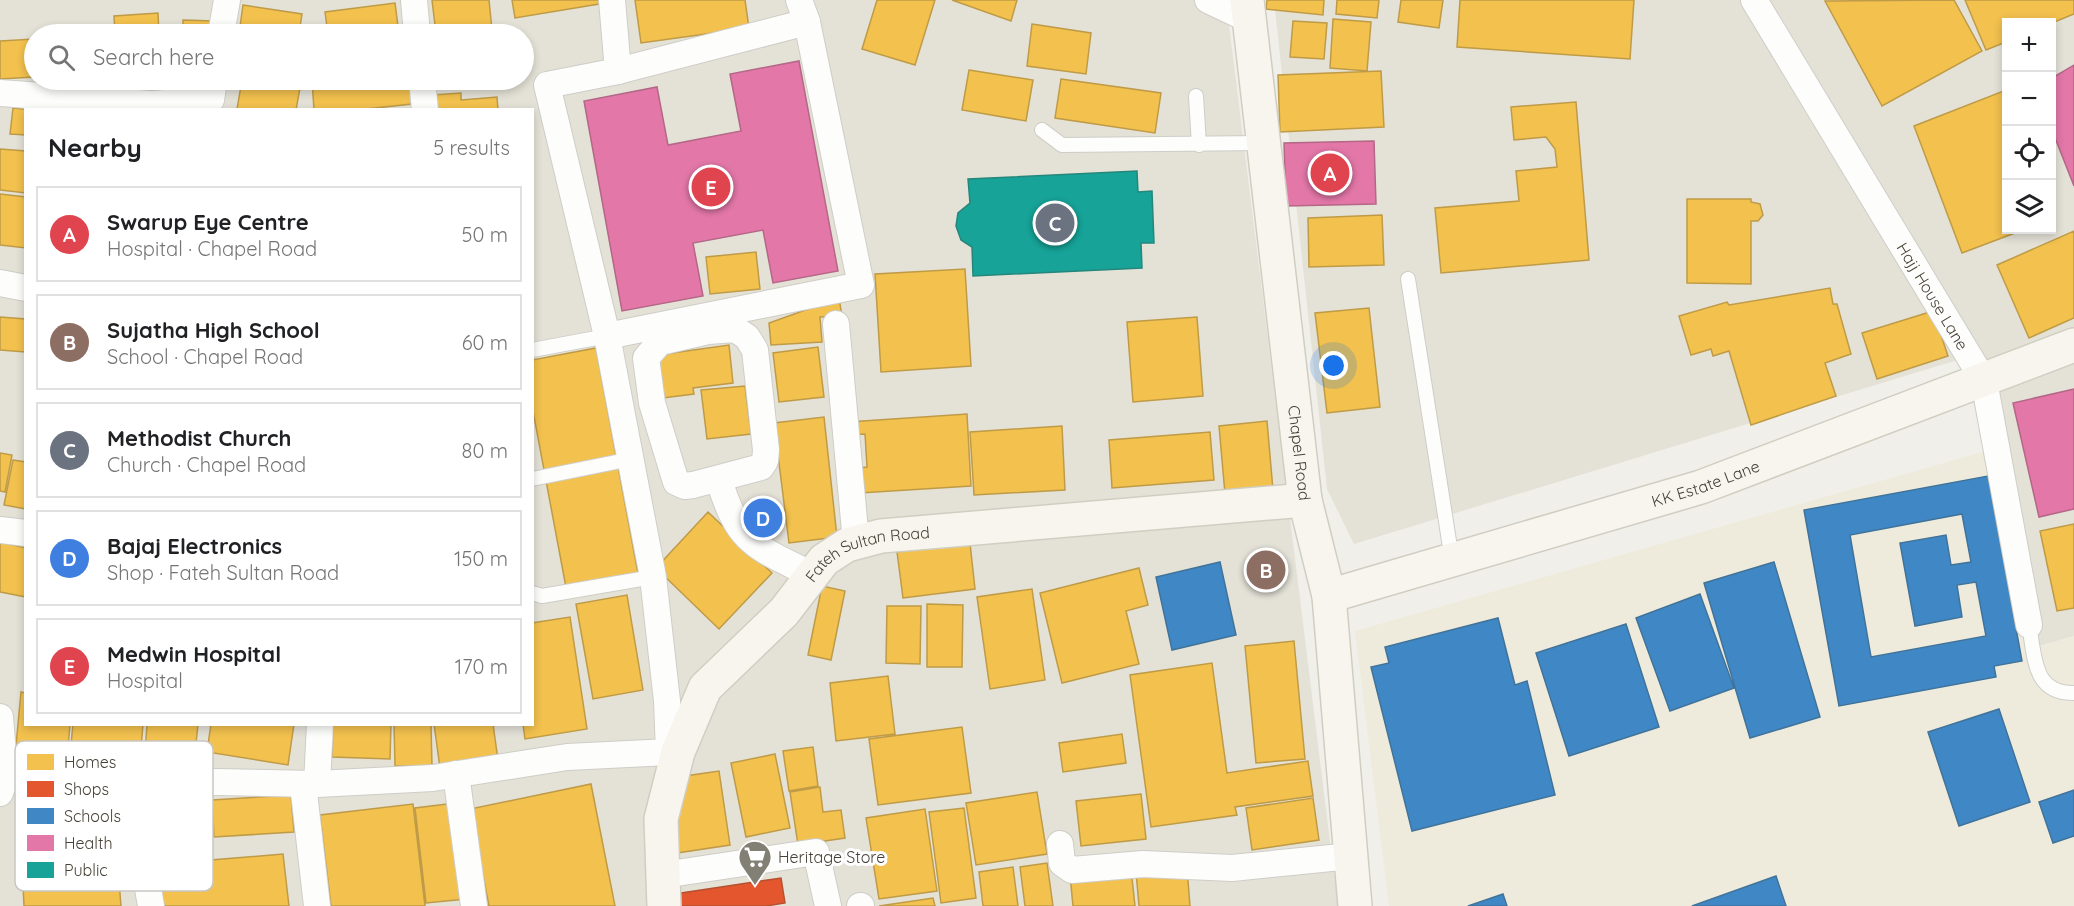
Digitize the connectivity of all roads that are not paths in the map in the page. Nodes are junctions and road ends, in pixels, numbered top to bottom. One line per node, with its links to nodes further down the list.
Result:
1 (227, 0): 8 (street)
2 (414, 0): 9 (street)
3 (612, 0): 10 (street)
4 (1208, 0): 6 (street)
5 (1754, 0): 27 (street, Hajj House Lane)
6 (1247, 10): 18 (main road, Chapel Road)
7 (803, 11): 10 (street); 24 (street)
8 (223, 24)
9 (416, 24)
10 (618, 71): 24 (street)
11 (212, 90): 15 (street)
12 (423, 90): 16 (street)
13 (0, 93): 15 (street)
14 (1196, 96): 19 (lane)
15 (151, 107)
16 (425, 108)
17 (1042, 130): 19 (lane)
18 (1263, 143): 19 (lane); 31 (main road, Chapel Road)
19 (1198, 145)
20 (1408, 279): 35 (lane)
21 (0, 283): 22 (street)
22 (24, 288)
23 (836, 324): 34 (street)
24 (607, 336): 26 (lane); 28 (street)
25 (2074, 345): 27 (main road, KK Estate Lane)
26 (534, 350)
27 (1983, 381): 35 (main road, KK Estate Lane); 40 (street, Hajj House Lane)
28 (631, 459): 29 (lane); 37 (street)
29 (534, 479)
30 (719, 480): 30 (street); 36 (street)
31 (1305, 500): 34 (main road, Fateh Sultan Road); 39 (main road, Chapel Road)
32 (0, 530): 33 (street)
33 (24, 533)
34 (856, 542): 36 (main road, Fateh Sultan Road)
35 (1452, 560): 39 (main road, KK Estate Lane)
36 (812, 575): 44 (main road, Fateh Sultan Road)
37 (653, 577): 38 (lane); 44 (street)
38 (534, 594)
39 (1329, 596): 50 (main road, Chapel Road)
40 (2029, 625): 41 (lane)
41 (2074, 693)
42 (0, 717): 46 (street)
43 (320, 726): 48 (street)
44 (673, 752): 45 (street); 52 (main road, Fateh Sultan Road)
45 (456, 774): 48 (street); 55 (street)
46 (2, 783)
47 (213, 783): 48 (street)
48 (310, 784): 54 (street)
49 (1060, 844): 50 (street)
50 (1351, 856): 57 (main road, Chapel Road)
51 (148, 891): 53 (street)
52 (663, 891): 56 (street)
53 (151, 906)
54 (317, 906)
55 (474, 906)
56 (828, 906)
57 (1355, 906)

